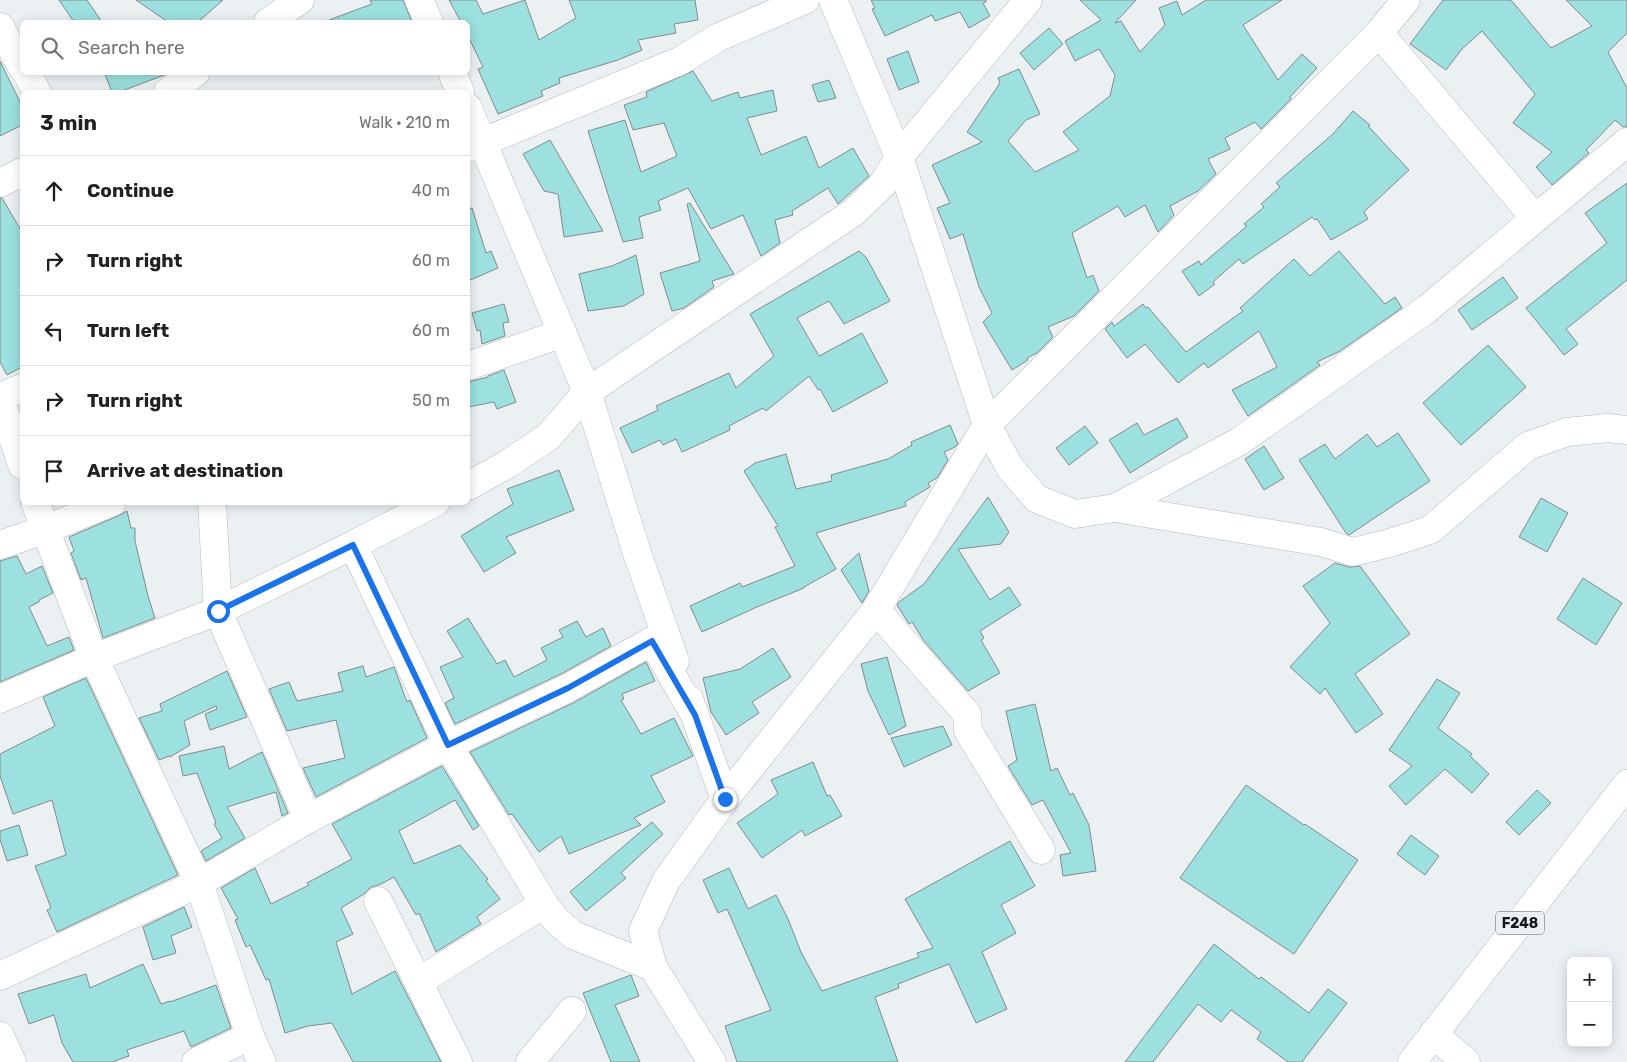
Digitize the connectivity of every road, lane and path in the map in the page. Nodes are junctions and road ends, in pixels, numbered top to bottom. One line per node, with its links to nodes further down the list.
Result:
1 (300, 0): 7 (street)
2 (419, 0): 8 (street)
3 (805, 0): 20 (street)
4 (833, 0): 21 (street)
5 (1028, 0): 21 (street)
6 (1406, 0): 10 (street)
7 (271, 20)
8 (428, 20)
9 (0, 27): 11 (street)
10 (1379, 34): 24 (street); 30 (street)
11 (20, 62)
12 (28, 75): 15 (street)
13 (192, 75): 16 (street)
14 (453, 75): 17 (street)
15 (36, 90)
16 (171, 90)
17 (459, 90)
18 (470, 119): 20 (street)
19 (1627, 142): 24 (street)
20 (475, 145): 25 (street)
21 (899, 157): 28 (street); 30 (street)
22 (20, 173): 23 (street)
23 (0, 183)
24 (1535, 218): 38 (street)
25 (563, 333): 26 (street); 28 (street)
26 (470, 365)
27 (20, 389): 29 (street)
28 (587, 392): 33 (street); 46 (street)
29 (0, 398): 32 (street)
30 (987, 426): 38 (street); 42 (street)
31 (1627, 430): 38 (street)
32 (20, 459)
33 (470, 485)
34 (36, 505): 39 (street)
35 (105, 505): 39 (street)
36 (212, 505): 43 (street)
37 (430, 505): 41 (street)
38 (1116, 508)
39 (44, 530): 40 (street); 44 (street)
40 (0, 545)
41 (353, 545): 43 (street); 47 (street)
42 (876, 610): 49 (street); 51 (street)
43 (218, 611): 44 (street); 50 (street)
44 (94, 658): 45 (street); 52 (street)
45 (0, 699)
46 (695, 715): 47 (street); 49 (street)
47 (448, 745): 50 (street); 54 (street)
48 (1627, 784): 61 (street, F248)
49 (725, 799): 55 (street)
50 (308, 819): 52 (street)
51 (1041, 850)
52 (198, 882): 58 (street); 63 (street)
53 (378, 901): 59 (street)
54 (544, 904): 56 (street); 59 (street)
55 (643, 932): 56 (street); 57 (street)
56 (610, 950): 57 (street)
57 (653, 967): 69 (street)
58 (0, 976)
59 (418, 982): 67 (street)
60 (572, 1011): 68 (street)
61 (1433, 1034): 70 (street, F248); 71 (street)
62 (0, 1036): 64 (street)
63 (250, 1036): 65 (street); 66 (street)
64 (12, 1062)
65 (196, 1062)
66 (262, 1062)
67 (458, 1062)
68 (530, 1062)
69 (712, 1062)
70 (1412, 1062)
71 (1466, 1062)

